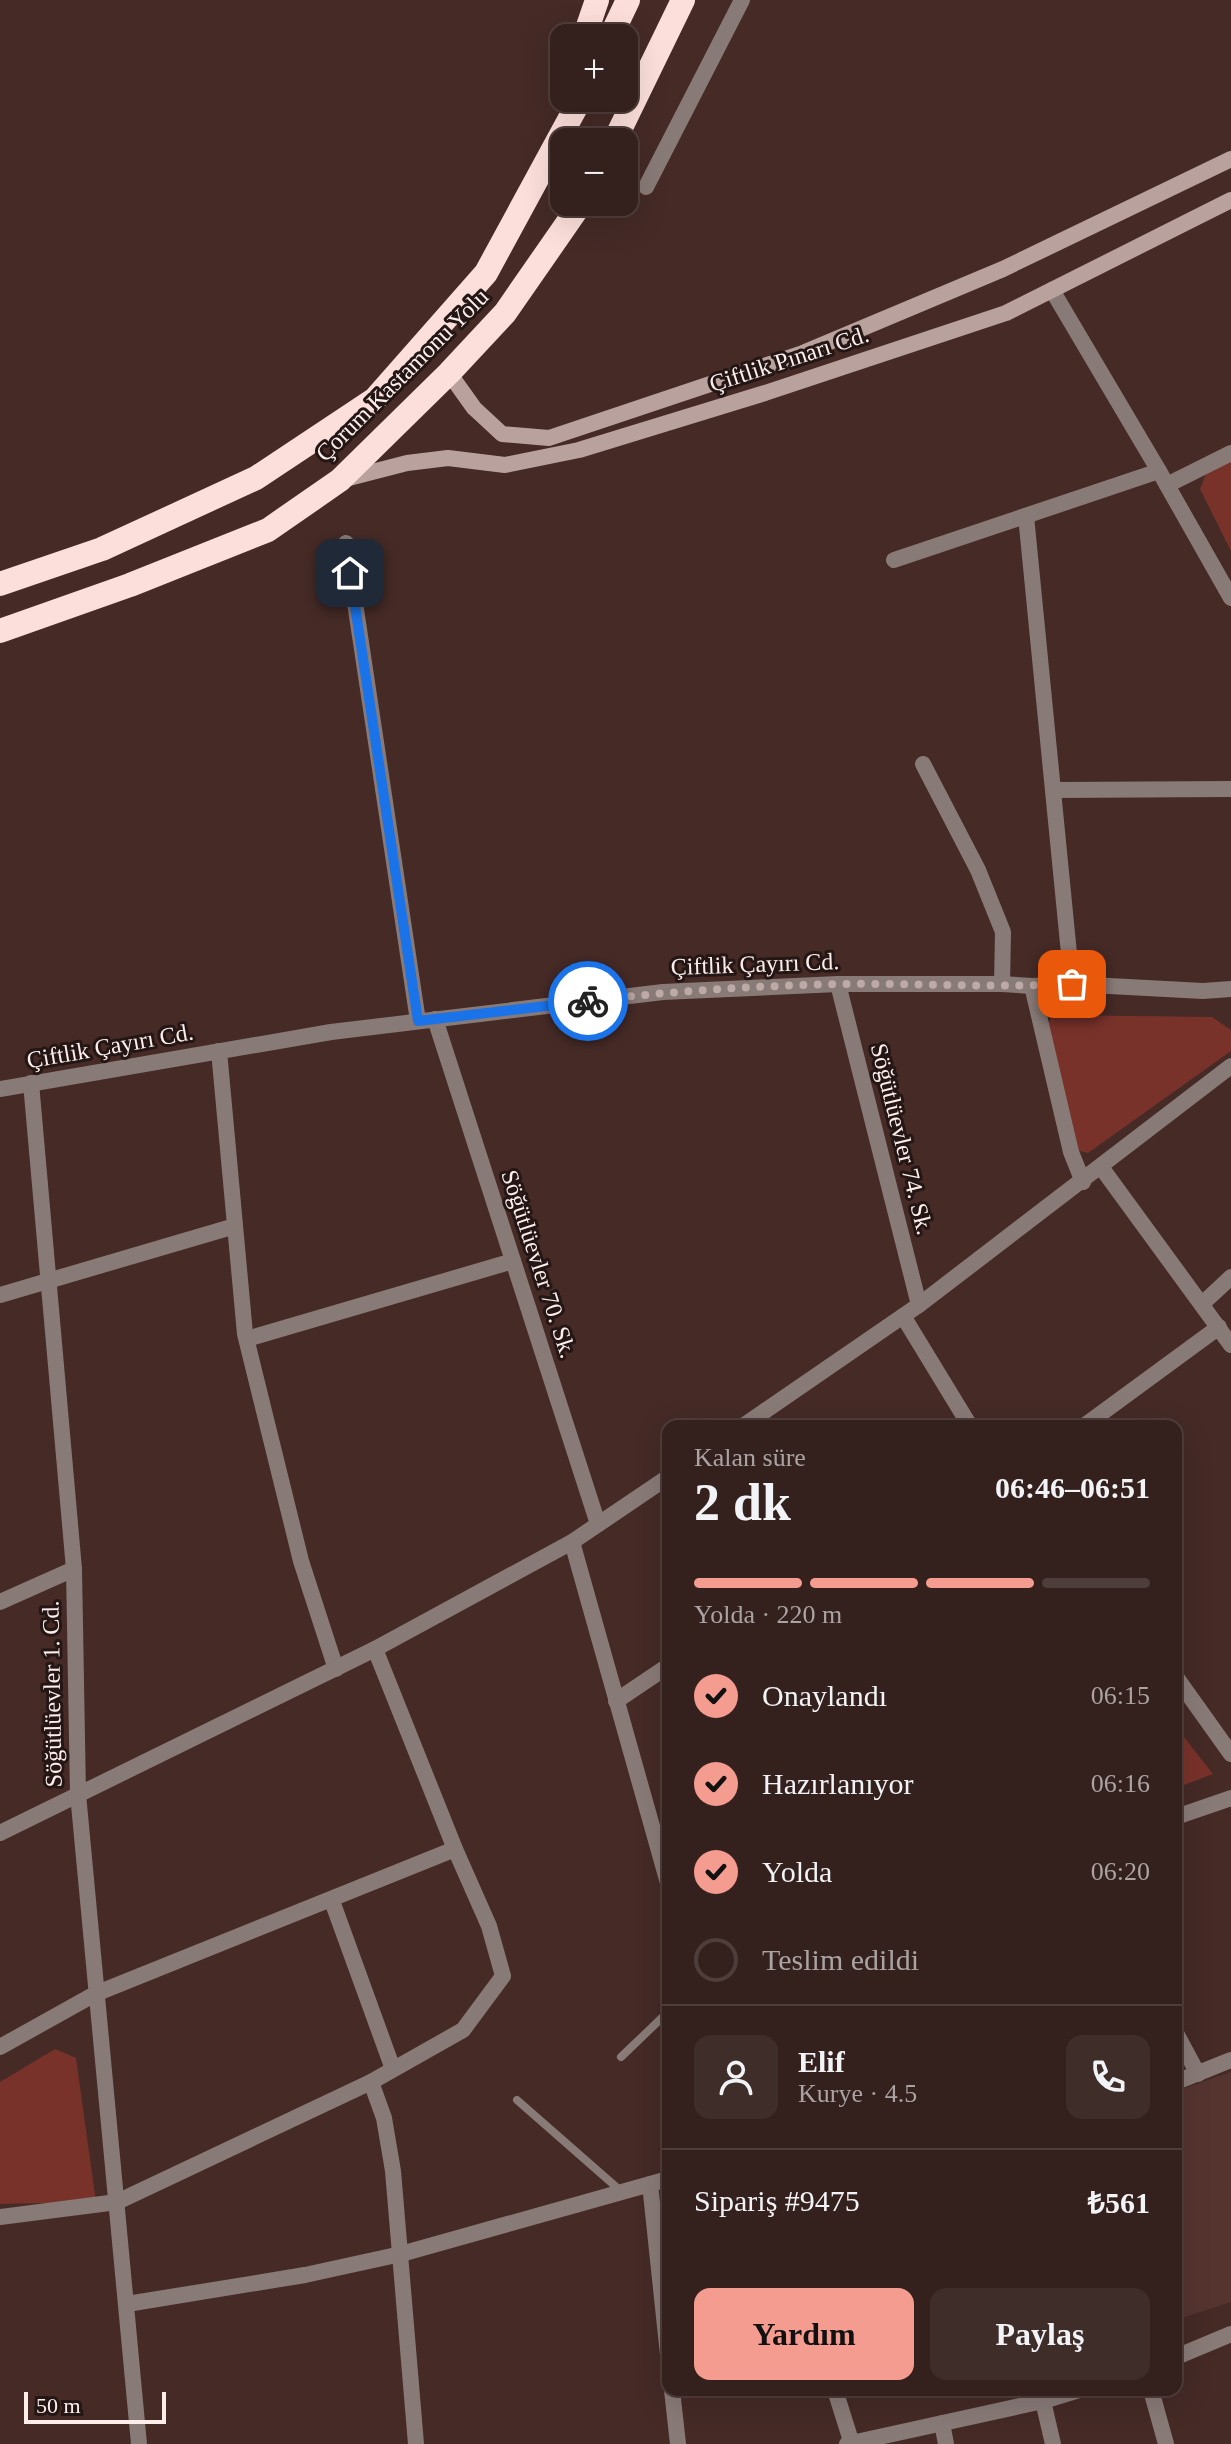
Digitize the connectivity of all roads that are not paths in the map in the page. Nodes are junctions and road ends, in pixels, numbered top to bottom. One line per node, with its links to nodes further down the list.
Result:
1 (597, 0): 5 (highway)
2 (628, 0): 6 (highway)
3 (683, 0): 9 (highway)
4 (742, 0): 12 (street)
5 (589, 24)
6 (617, 24)
7 (559, 112): 11 (highway)
8 (573, 112): 11 (highway, Çorum Kastamonu Yolu)
9 (621, 128)
10 (1231, 159): 16 (street, Çiftlik Pınarı Cd.)
11 (537, 180): 23 (highway, Çorum Kastamonu Yolu)
12 (646, 187)
13 (1231, 200): 15 (street, Çiftlik Pınarı Cd.)
14 (572, 216): 16 (highway, Çorum Kastamonu Yolu)
15 (1052, 290): 18 (street); 19 (street, Çiftlik Pınarı Cd.)
16 (449, 373): 19 (highway, Çorum Kastamonu Yolu)
17 (1231, 453): 18 (street)
18 (1163, 478): 20 (street); 24 (street)
19 (340, 480): 25 (highway, Çorum Kastamonu Yolu)
20 (1026, 516): 22 (street); 28 (street)
21 (346, 543): 34 (street, Söğütlüevler 70. Sk.)
22 (894, 560)
23 (0, 584)
24 (1231, 598)
25 (0, 631)
26 (923, 764): 30 (street)
27 (1231, 789): 28 (street)
28 (1054, 790): 31 (street)
29 (838, 984): 30 (street, Çiftlik Çayırı Cd.); 34 (street, Çiftlik Çayırı Cd.); 47 (street, Söğütlüevler 74. Sk.)
30 (1002, 984): 32 (street, Çiftlik Çayırı Cd.)
31 (1072, 984): 32 (street, Çiftlik Çayırı Cd.); 33 (street, Çiftlik Çayırı Cd.)
32 (1032, 986): 40 (street)
33 (1231, 989)
34 (426, 1020): 35 (street, Çiftlik Çayırı Cd.); 42 (street, Söğütlüevler 70. Sk.)
35 (219, 1051): 37 (street, Çiftlik Çayırı Cd.); 41 (street)
36 (1231, 1066): 39 (street)
37 (31, 1083): 38 (street, Çiftlik Çayırı Cd.); 44 (street, Söğütlüevler 1. Cd.)
38 (0, 1089)
39 (1101, 1167): 40 (street); 46 (street)
40 (1083, 1182): 47 (street)
41 (235, 1226): 44 (street); 50 (street)
42 (513, 1261): 50 (street); 56 (street, Söğütlüevler 70. Sk.)
43 (1231, 1277): 46 (street)
44 (50, 1281): 45 (street); 58 (street, Söğütlüevler 1. Cd.)
45 (0, 1295)
46 (1202, 1304): 49 (street)
47 (919, 1305): 48 (street)
48 (903, 1316): 52 (street); 53 (street)
49 (1219, 1327): 51 (street); 54 (street)
50 (247, 1339): 61 (street)
51 (1231, 1345)
52 (752, 1420)
53 (966, 1420)
54 (1092, 1420)
55 (662, 1481): 56 (street)
56 (598, 1524): 57 (street)
57 (572, 1542): 60 (street); 64 (street)
58 (74, 1569): 59 (street); 66 (street, Söğütlüevler 1. Cd.)
59 (0, 1602)
60 (375, 1649): 61 (street); 70 (street)
61 (336, 1669): 66 (street)
62 (662, 1670): 64 (street)
63 (1182, 1685): 65 (street)
64 (616, 1701): 71 (street)
65 (1231, 1754)
66 (78, 1794): 69 (street); 73 (street, Söğütlüevler 1. Cd.)
67 (1231, 1798): 68 (street)
68 (1182, 1815)
69 (0, 1833)
70 (455, 1849): 72 (street); 79 (street)
71 (662, 1861)
72 (332, 1901): 73 (street); 79 (street)
73 (95, 1994): 76 (street); 87 (street, Söğütlüevler 1. Cd.)
74 (662, 2018): 77 (lane)
75 (1182, 2044): 80 (street)
76 (0, 2047)
77 (621, 2057)
78 (1231, 2060): 80 (street)
79 (393, 2069): 82 (street)
80 (1198, 2074): 81 (street)
81 (1182, 2080)
82 (371, 2082): 87 (street); 89 (street)
83 (517, 2100): 86 (lane)
84 (662, 2181): 85 (street)
85 (650, 2184): 86 (street); 90 (street)
86 (622, 2192): 89 (street)
87 (117, 2202): 88 (street); 91 (street, Söğütlüevler 1. Cd.)
88 (0, 2217)
89 (401, 2254): 91 (street); 103 (street)
90 (662, 2298)
91 (127, 2304): 102 (street, Söğütlüevler 1. Cd.)
92 (1231, 2334): 93 (street)
93 (1182, 2354)
94 (673, 2396): 104 (street)
95 (837, 2396): 105 (street)
96 (1010, 2396): 100 (street)
97 (1059, 2396): 99 (street)
98 (1153, 2396): 108 (street)
99 (1043, 2401): 100 (street); 107 (street)
100 (1013, 2408): 101 (street)
101 (942, 2423): 105 (street); 106 (street)
102 (139, 2444)
103 (416, 2444)
104 (678, 2444)
105 (850, 2444)
106 (946, 2444)
107 (1053, 2444)
108 (1166, 2444)

